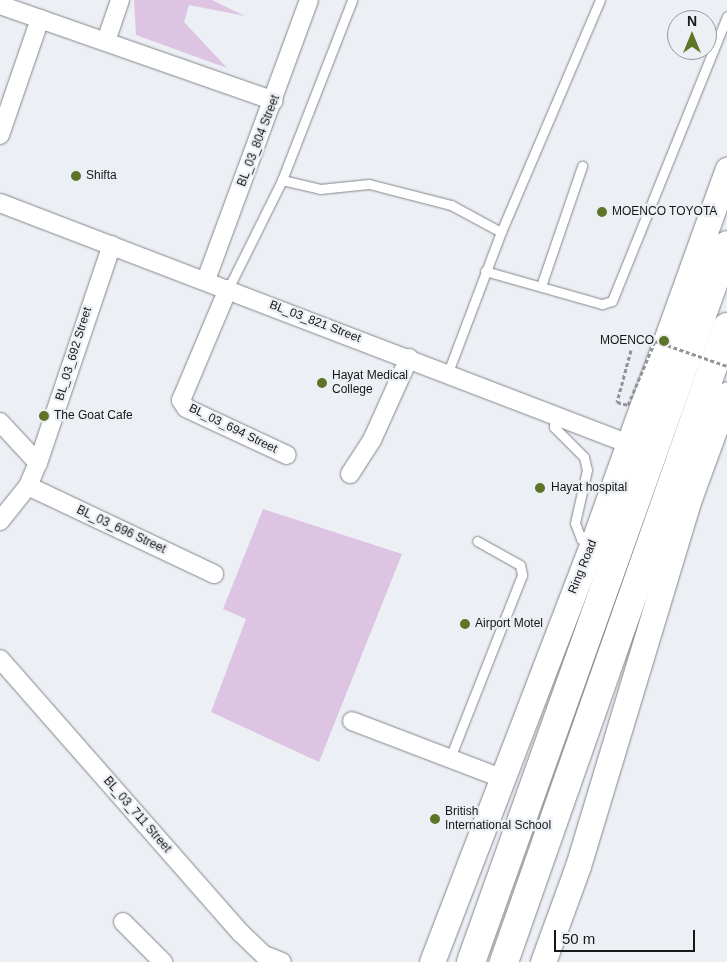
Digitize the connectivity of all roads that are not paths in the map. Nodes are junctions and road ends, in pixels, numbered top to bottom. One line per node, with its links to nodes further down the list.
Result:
1 (120, 0): 8 (street)
2 (309, 0): 9 (street, BL_03_804 Street)
3 (352, 0): 13 (lane)
4 (600, 0): 15 (lane)
5 (0, 5): 7 (street)
6 (727, 16): 20 (lane)
7 (40, 19): 8 (street); 10 (street)
8 (106, 41): 9 (street)
9 (274, 101): 19 (street, BL_03_804 Street)
10 (0, 135)
11 (582, 166): 20 (lane)
12 (727, 170): 28 (street, Ring Road)
13 (282, 180): 15 (lane); 21 (lane)
14 (0, 204): 17 (street, BL_03_821 Street)
15 (501, 232): 18 (lane)
16 (727, 245): 46 (highway)
17 (112, 246): 19 (street, BL_03_821 Street); 30 (street, BL_03_692 Street)
18 (485, 271): 20 (lane); 24 (lane)
19 (206, 280): 21 (street, BL_03_821 Street)
20 (541, 286)
21 (228, 289): 23 (street, BL_03_821 Street); 29 (street, BL_03_694 Street)
22 (727, 327): 47 (highway)
23 (409, 358): 24 (street, BL_03_821 Street); 31 (street)
24 (448, 372): 26 (street, BL_03_821 Street)
25 (727, 395): 48 (street)
26 (556, 415): 28 (street, BL_03_821 Street); 35 (lane)
27 (0, 422): 30 (street)
28 (629, 444): 35 (street, Ring Road)
29 (287, 455)
30 (38, 463): 32 (street, BL_03_692 Street)
31 (350, 474)
32 (28, 486): 33 (street, BL_03_692 Street); 36 (street, BL_03_696 Street)
33 (0, 521)
34 (477, 541): 39 (lane)
35 (592, 546): 40 (street, Ring Road)
36 (214, 574)
37 (0, 658): 42 (street, BL_03_711 Street)
38 (352, 721): 39 (street)
39 (450, 758): 40 (street)
40 (500, 778): 45 (street, Ring Road)
41 (123, 922): 43 (street)
42 (262, 959): 44 (street, BL_03_711 Street)
43 (163, 962)
44 (282, 962)
45 (432, 962)
46 (471, 962)
47 (504, 962)
48 (543, 962)

